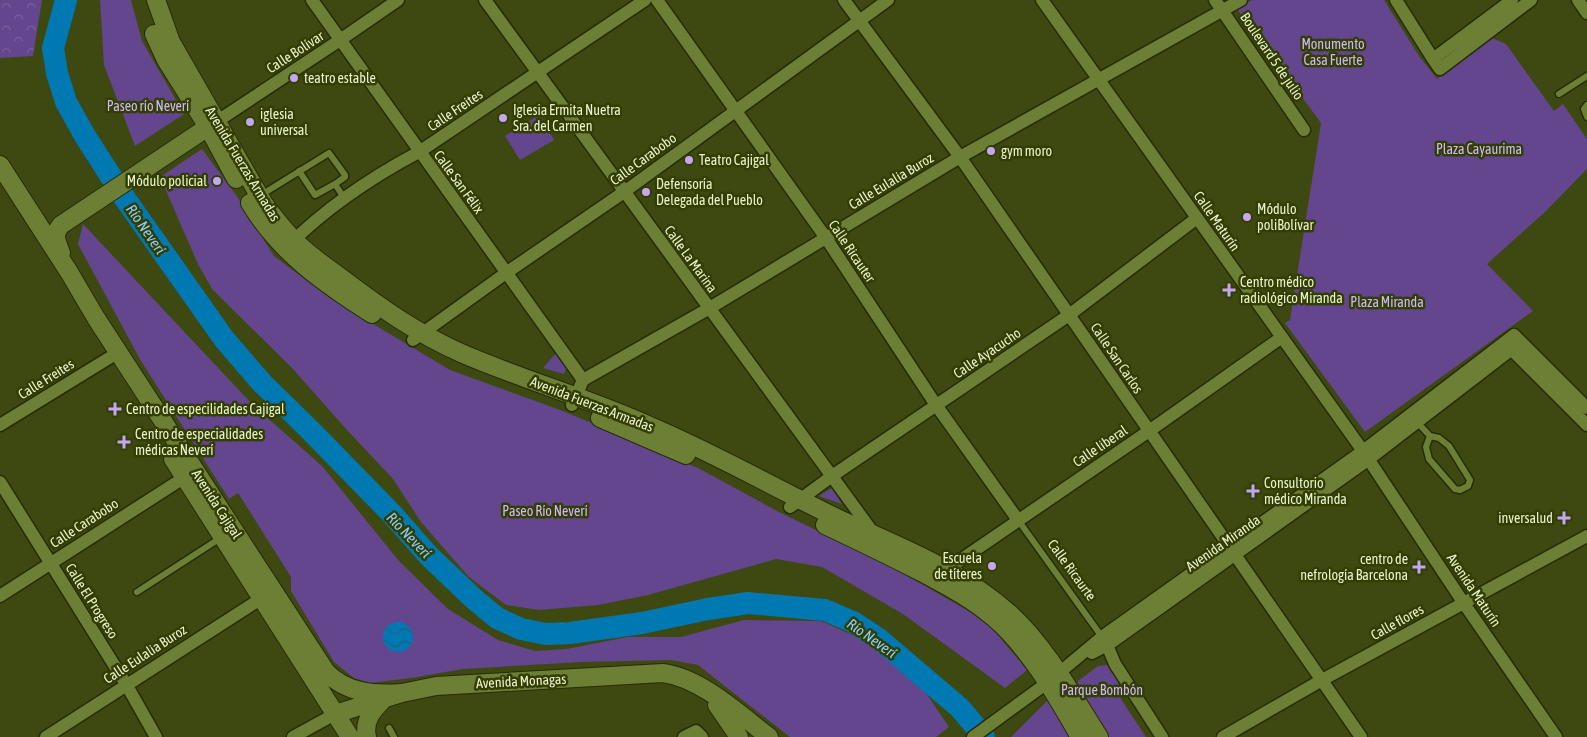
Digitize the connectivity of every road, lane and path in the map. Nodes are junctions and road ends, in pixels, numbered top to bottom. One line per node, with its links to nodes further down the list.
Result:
1 (144, 0): 28 (main road, Avenida Fuerzas Armadas)
2 (156, 0): 28 (main road, Avenida Fuerzas Armadas)
3 (312, 0): 19 (street, Calle San Félix)
4 (398, 0): 19 (street, Calle Bolívar)
5 (485, 0): 21 (street, Calle La Marina)
6 (645, 0): 21 (street, Calle Freites)
7 (657, 0): 26 (street, Calle Ricauter)
8 (844, 0): 18 (street, Calle San Carlos)
9 (888, 0): 18 (street, Calle Carabobo)
10 (1042, 0): 23 (street, Calle Maturín)
11 (1241, 0): 16 (street, Calle Eulalia Buroz)
12 (1396, 0): 20 (street)
13 (1512, 0): 20 (street)
14 (1531, 0): 20 (street)
15 (1578, 0): 17 (street)
16 (1219, 5): 23 (street, Calle Eulalia Buroz); 29 (street, Boulevard 5 de julio)
17 (1587, 13)
18 (859, 21): 26 (street, Calle Carabobo); 31 (street, Calle San Carlos)
19 (340, 40): 28 (street, Calle Bolívar); 30 (street, Calle San Félix)
20 (1433, 59)
21 (537, 73): 30 (street, Calle Freites); 36 (street, Calle La Marina)
22 (1587, 76): 24 (lane)
23 (1098, 80): 31 (street, Calle Eulalia Buroz); 39 (street, Calle Maturín)
24 (1559, 94)
25 (1587, 105): 27 (lane)
26 (735, 111): 36 (street, Calle Carabobo); 40 (street, Calle Ricauter)
27 (1587, 117)
28 (212, 124): 37 (main road, Avenida Fuerzas Armadas); 41 (main road, Avenida Fuerzas Armadas); 42 (main road)
29 (1304, 130)
30 (419, 152): 38 (street, Calle Freites); 43 (street, Calle San Félix)
31 (960, 157): 40 (street, Calle Eulalia Buroz); 45 (street, Calle San Carlos)
32 (0, 165): 42 (main road, Avenida Cajigal)
33 (299, 172): 35 (lane); 35 (lane); 37 (lane)
34 (0, 184): 49 (main road, Avenida Cajigal)
35 (334, 184): 38 (lane)
36 (624, 192): 43 (street, Calle Carabobo); 44 (street, Calle La Marina)
37 (259, 196): 41 (main road, Avenida Fuerzas Armadas)
38 (344, 198): 41 (street, Calle Freites)
39 (1197, 218): 45 (street, Calle Ayacucho); 47 (street, Calle Maturín)
40 (826, 238): 44 (street, Calle Eulalia Buroz); 51 (street, Calle Ricauter)
41 (289, 245): 46 (main road, Avenida Fuerzas Armadas)
42 (69, 272): 79 (main road, Avenida Cajigal)
43 (506, 273): 46 (street, Calle Carabobo); 50 (street, Calle San Félix)
44 (708, 309): 50 (street, Calle Eulalia Buroz); 59 (street, Calle La Marina)
45 (1069, 315): 51 (street, Calle Ayacucho); 56 (street, Calle San Carlos)
46 (417, 336): 50 (main road, Avenida Fuerzas Armadas)
47 (1282, 337): 56 (street, Calle liberal); 58 (street, Calle Maturín)
48 (1513, 343): 52 (street); 53 (street, Avenida Miranda); 55 (street); 58 (street, Avenida Miranda)
49 (109, 358): 54 (street, Calle Freites); 60 (main road, Avenida Cajigal)
50 (578, 394): 62 (main road, Avenida Fuerzas Armadas)
51 (936, 406): 59 (street, Calle Ayacucho); 63 (street, Calle Ricauter)
52 (1587, 408)
53 (1417, 422): 57 (lane); 58 (street, Avenida Miranda)
54 (0, 425)
55 (1587, 426)
56 (1149, 431): 63 (street, Calle liberal); 67 (street, Calle San Carlos)
57 (1430, 436): 57 (lane)
58 (1366, 455): 67 (street, Avenida Miranda); 73 (street, Avenida Maturín)
59 (832, 476): 62 (street, Calle Ayacucho); 64 (street, Calle La Marina)
60 (185, 477): 65 (main road, Avenida Cajigal); 68 (street, Calle Carabobo)
61 (0, 482): 68 (street, Calle El Progreso)
62 (796, 503): 64 (main road, Avenida Fuerzas Armadas); 69 (main road, Avenida Fuerzas Armadas)
63 (1018, 520): 69 (street, Calle liberal); 74 (lane, Calle Ricaurte)
64 (874, 534): 69 (main road, Avenida Fuerzas Armadas)
65 (223, 536): 70 (lane); 72 (main road, Avenida Cajigal)
66 (1587, 536): 73 (street, Calle flores)
67 (1232, 550): 74 (street, Avenida Miranda); 76 (street, Calle San Carlos)
68 (51, 562): 71 (street, Calle Carabobo); 77 (street, Calle El Progreso)
69 (941, 575): 75 (main road, Avenida Fuerzas Armadas)
70 (137, 592)
71 (0, 596)
72 (262, 598): 77 (street, Calle Eulalia Buroz); 80 (main road, Avenida Cajigal)
73 (1463, 602): 76 (street, Calle flores); 98 (street, Avenida Maturín)
74 (1105, 641): 75 (street, Avenida Miranda); 95 (street, Calle Ricaurte)
75 (1053, 678): 92 (street, Avenida Miranda); 93 (main road, Avenida Fuerzas Armadas); 94 (main road, Avenida Fuerzas Armadas)
76 (1322, 680): 96 (street, Calle flores); 97 (street, Calle San Carlos)
77 (126, 684): 82 (street, Calle Eulalia Buroz); 83 (street, Calle El Progreso)
78 (706, 691): 79 (main road, Avenida Monagas); 90 (main road, Avenida Monagas); 91 (main road, Avenida Monagas)
79 (394, 695): 80 (main road, Avenida Monagas); 86 (main road)
80 (335, 714): 84 (street); 85 (main road, Avenida Cajigal)
81 (389, 728): 87 (lane)
82 (46, 737)
83 (156, 737)
84 (293, 737)
85 (350, 737)
86 (367, 737)
87 (394, 737)
88 (684, 737): 89 (street)
89 (702, 737)
90 (739, 737)
91 (769, 737)
92 (973, 737)
93 (1080, 737)
94 (1099, 737)
95 (1162, 737)
96 (1223, 737)
97 (1361, 737)
98 (1556, 737)

